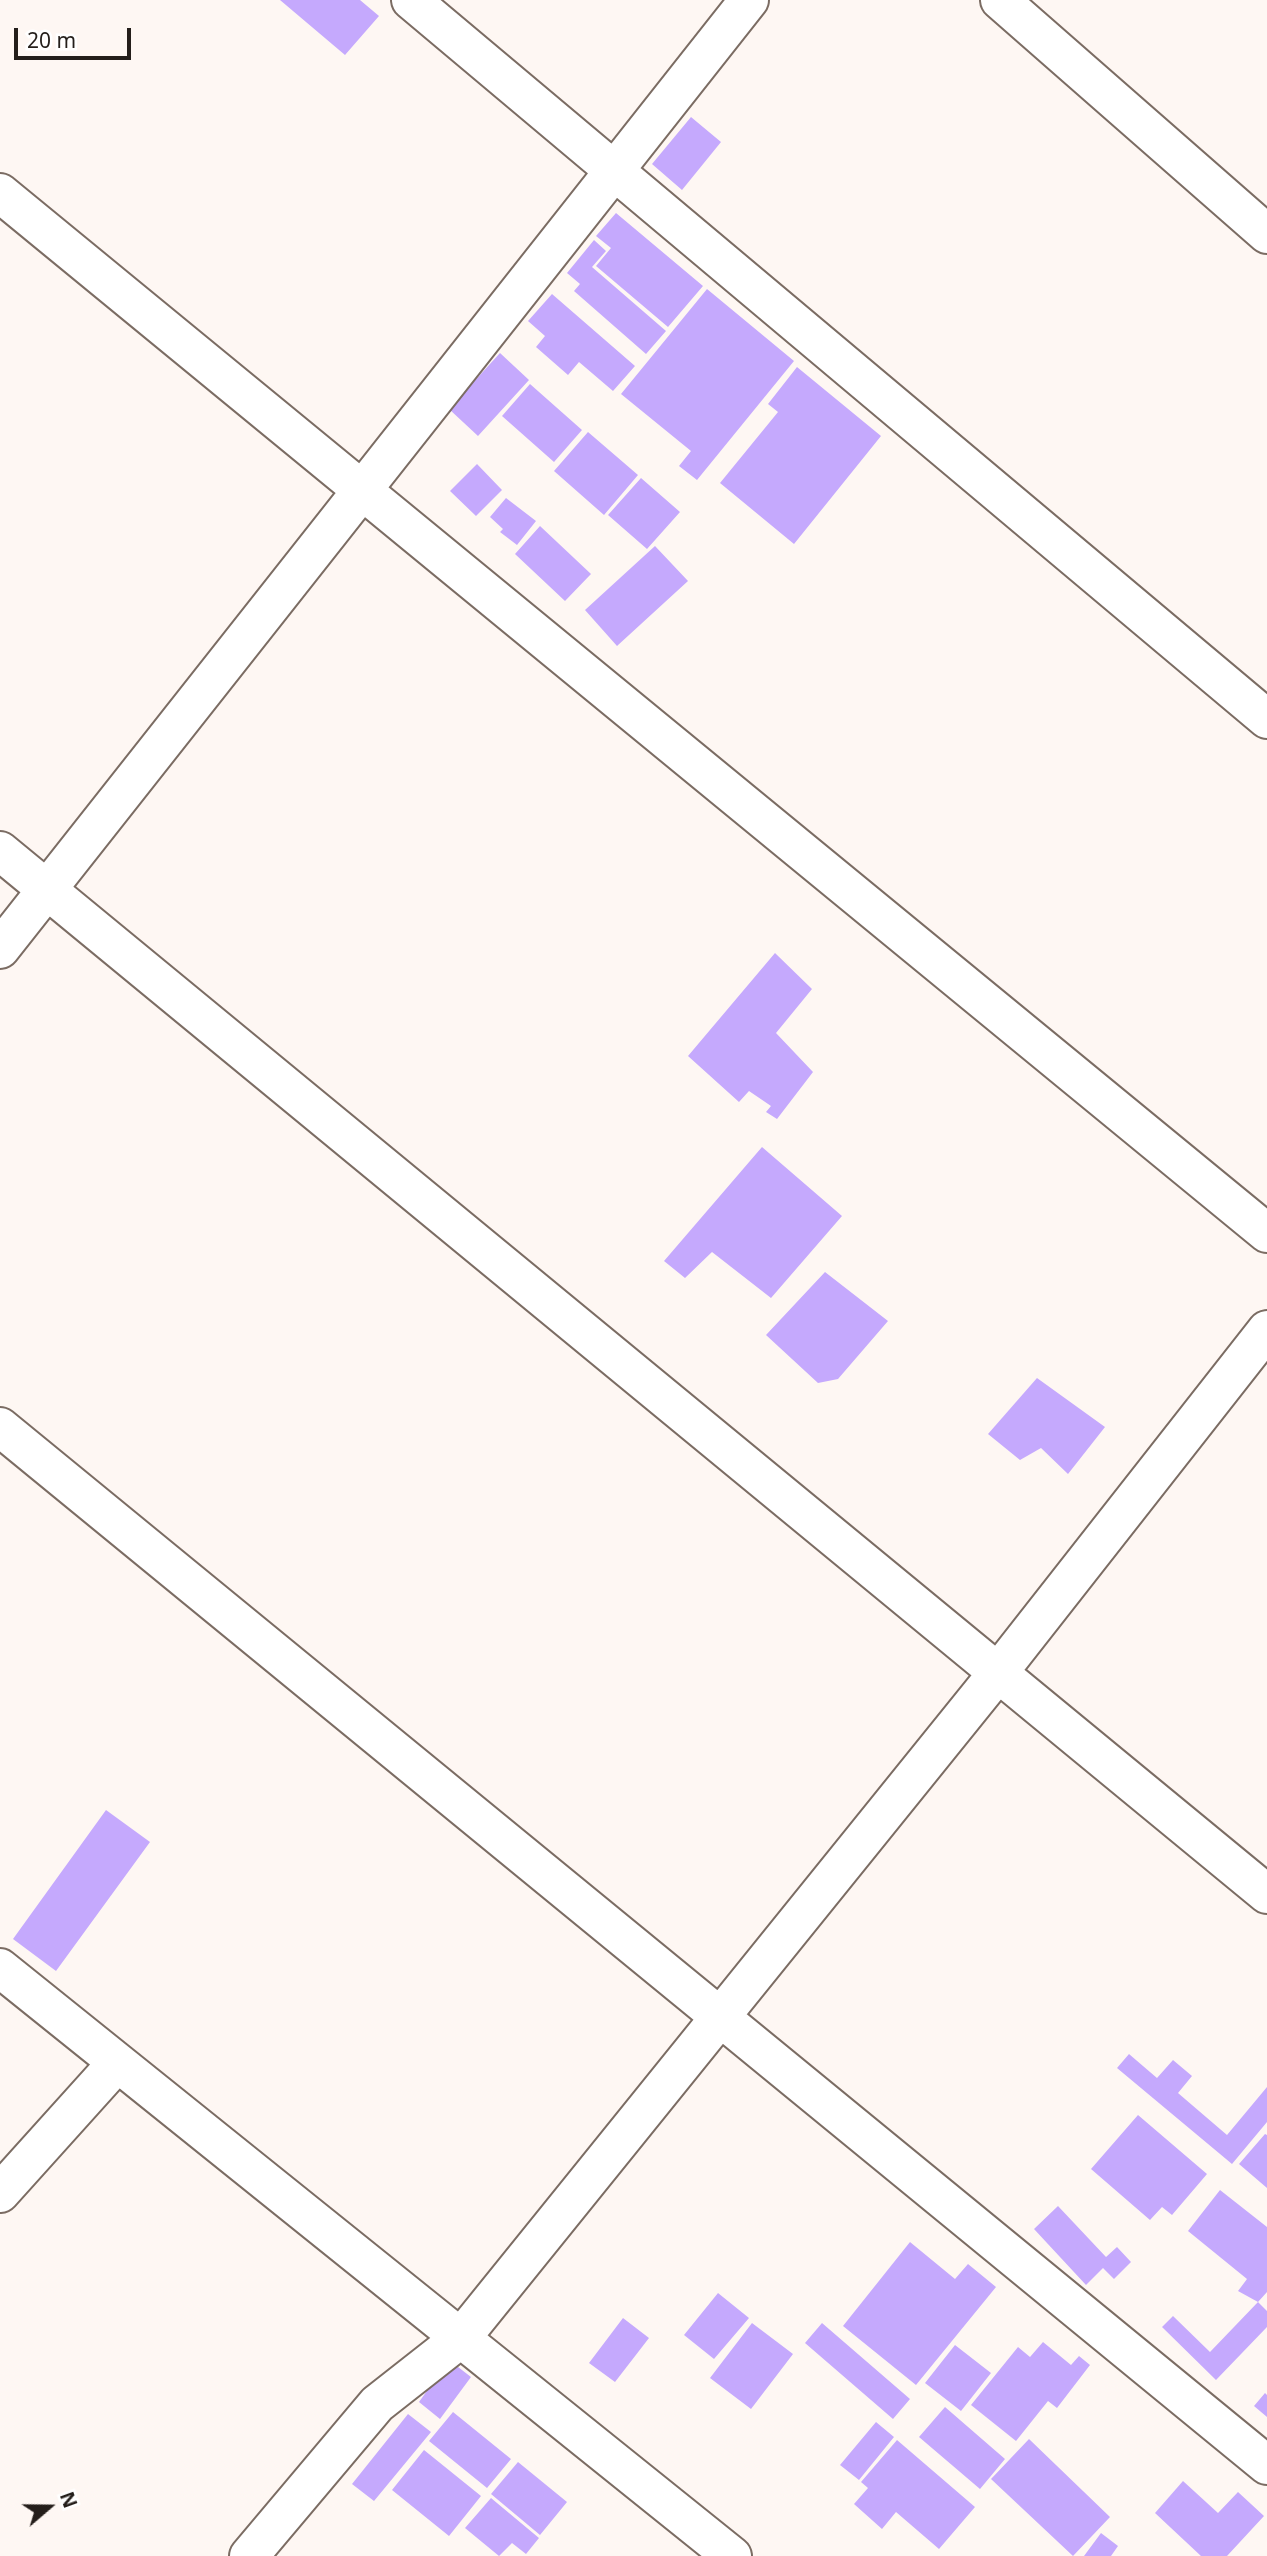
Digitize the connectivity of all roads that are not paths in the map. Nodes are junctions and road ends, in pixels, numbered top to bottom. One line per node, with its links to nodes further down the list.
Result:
1 (411, 0): 4 (street)
2 (749, 0): 4 (street)
3 (1000, 0): 6 (street)
4 (615, 171): 7 (street); 8 (street)
5 (0, 193): 7 (street)
6 (1267, 234)
7 (362, 491): 10 (street); 12 (street)
8 (1267, 719)
9 (0, 851): 10 (street)
10 (47, 890): 11 (street); 15 (street)
11 (0, 949)
12 (1267, 1233)
13 (1267, 1330): 15 (street)
14 (0, 1427): 18 (street)
15 (997, 1674): 16 (street); 18 (street)
16 (1267, 1894)
17 (0, 1968): 19 (street)
18 (721, 2016): 21 (street); 22 (street)
19 (117, 2063): 20 (street); 21 (street)
20 (0, 2193)
21 (461, 2338): 23 (street); 24 (street)
22 (1267, 2465)
23 (249, 2556)
24 (732, 2556)

